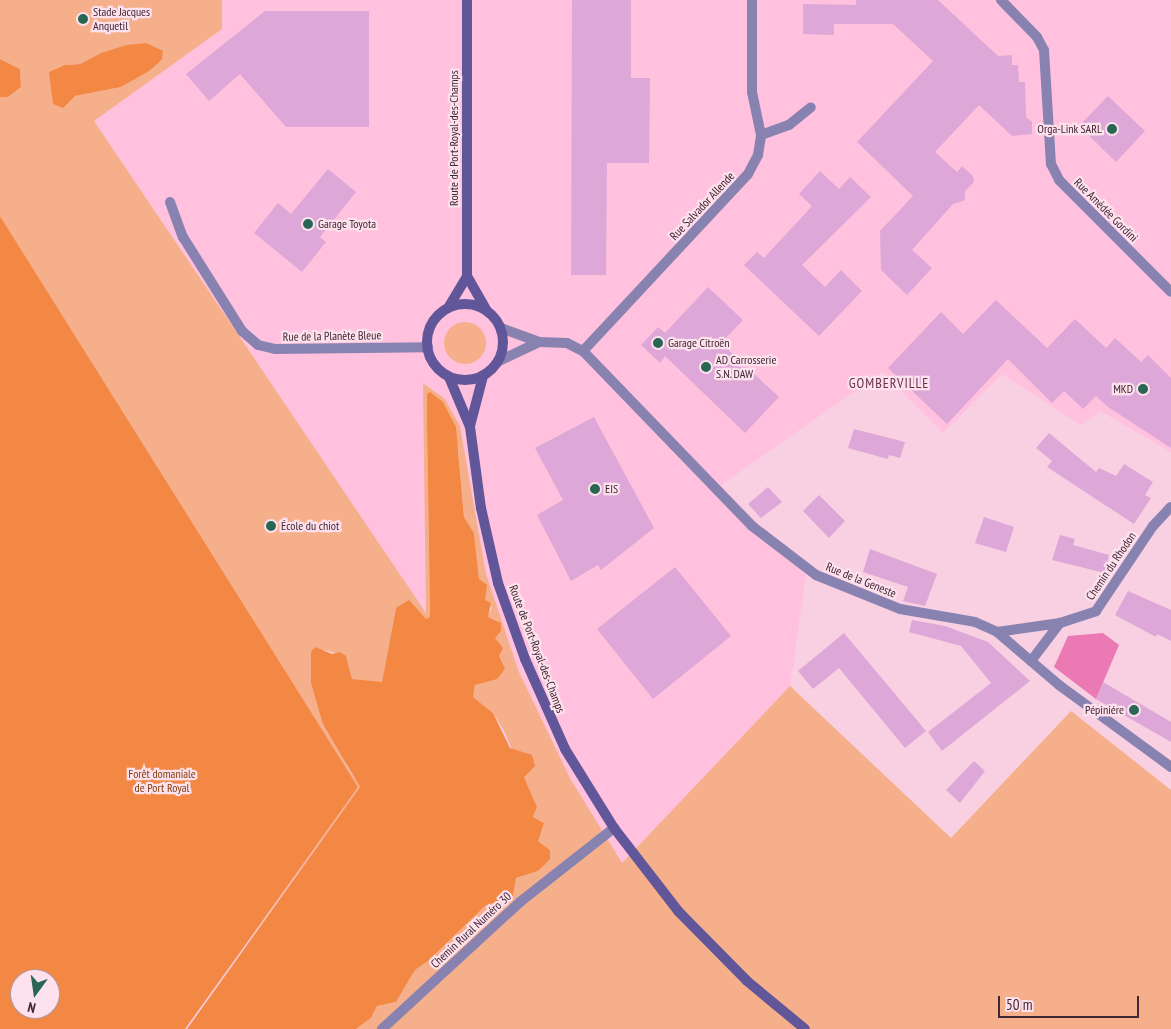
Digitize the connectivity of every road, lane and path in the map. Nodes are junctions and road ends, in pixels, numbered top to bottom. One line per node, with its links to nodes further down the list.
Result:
1 (467, 0): 7 (main road, Route de Port-Royal-des-Champs)
2 (752, 0): 5 (street, Rue Salvador Allende)
3 (1001, 0): 8 (street, Rue Amédée Gordini)
4 (811, 106): 5 (street)
5 (761, 136): 14 (street, Rue Salvador Allende)
6 (170, 202): 13 (street, Rue de la Planète Bleue)
7 (467, 276): 9 (main road); 10 (main road, Route de Port-Royal-des-Champs)
8 (1171, 292)
9 (448, 308): 10 (main road); 13 (main road)
10 (487, 311): 11 (main road)
11 (501, 328): 12 (street); 15 (main road)
12 (539, 342): 14 (street); 15 (street)
13 (428, 347): 17 (main road)
14 (583, 351): 21 (street, Rue de la Geneste)
15 (499, 361): 16 (main road)
16 (483, 376): 17 (main road); 18 (main road, Route de Port-Royal-des-Champs)
17 (449, 377): 18 (main road, Route de Port-Royal-des-Champs)
18 (470, 427): 24 (main road, Route de Port-Royal-des-Champs)
19 (1171, 507): 20 (street, Chemin du Rhodon)
20 (1060, 623): 21 (street, Chemin du Rhodon); 22 (street)
21 (997, 632): 22 (street, Rue de la Geneste)
22 (1031, 661): 23 (street, Rue de la Geneste)
23 (1171, 767)
24 (614, 828): 25 (street, Chemin Rural Numéro 30); 26 (main road, Route de Port-Royal-des-Champs)
25 (382, 1029)
26 (805, 1029)

